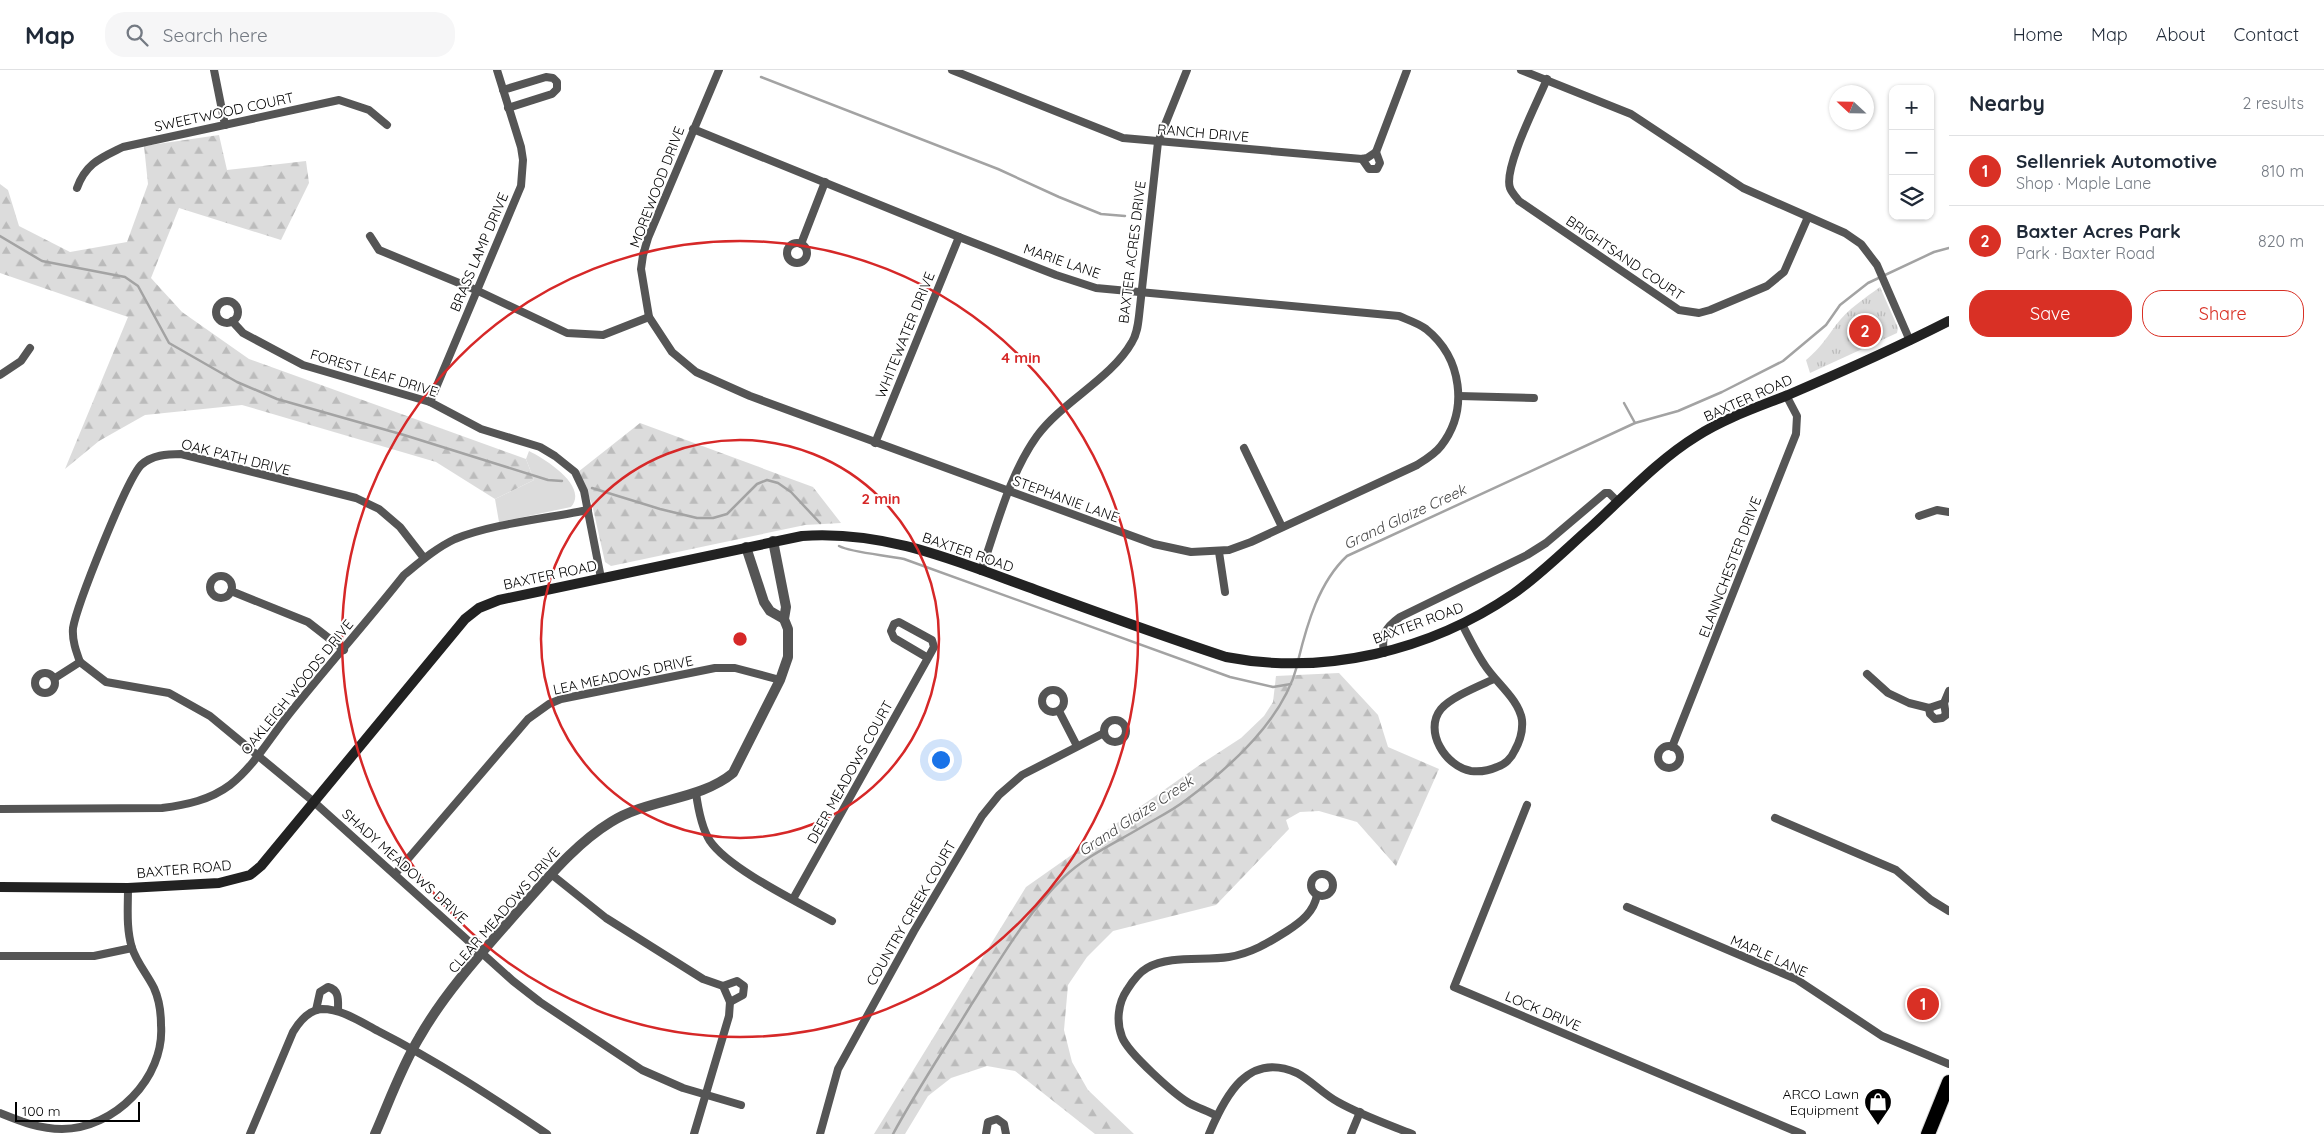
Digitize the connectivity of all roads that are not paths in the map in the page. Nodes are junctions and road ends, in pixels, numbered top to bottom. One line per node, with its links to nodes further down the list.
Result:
1 (214, 70): 11 (street)
2 (497, 70): 9 (street, BRASS LAMP DRIVE)
3 (719, 70): 13 (street, MOREWOOD DRIVE)
4 (952, 70): 14 (street, RANCH DRIVE)
5 (1187, 70): 14 (street, BAXTER ACRES DRIVE)
6 (1406, 70): 15 (street)
7 (1521, 70): 8 (street)
8 (1547, 80): 19 (street); 19 (street, BRIGHTSAND COURT)
9 (503, 90): 10 (street, BRASS LAMP DRIVE); 10 (street)
10 (508, 108): 23 (street, BRASS LAMP DRIVE)
11 (225, 125): 12 (street, SWEETWOOD COURT); 18 (street, SWEETWOOD COURT)
12 (387, 125)
13 (693, 129): 17 (street, MARIE LANE); 25 (street, MOREWOOD DRIVE)
14 (1158, 142): 16 (street, RANCH DRIVE); 24 (street, BAXTER ACRES DRIVE)
15 (1376, 152): 16 (street); 16 (street, RANCH DRIVE)
16 (1362, 159)
17 (825, 182): 21 (street, MARIE LANE); 22 (street)
18 (77, 188)
19 (1808, 217): 28 (street)
20 (370, 236): 23 (street)
21 (959, 237): 24 (street, MARIE LANE); 35 (street, WHITEWATER DRIVE)
22 (801, 244)
23 (476, 290): 25 (street); 34 (street, BRASS LAMP DRIVE)
24 (1142, 293): 32 (street, MARIE LANE); 37 (street, BAXTER ACRES DRIVE)
25 (650, 317): 35 (street, STEPHANIE LANE)
26 (232, 321): 34 (street, FOREST LEAF DRIVE)
27 (1949, 321): 28 (main road, BAXTER ROAD)
28 (1910, 341): 31 (main road, BAXTER ROAD)
29 (30, 348): 30 (street)
30 (0, 376)
31 (1786, 395): 38 (main road, BAXTER ROAD); 67 (street, ELANNCHESTER DRIVE)
32 (1459, 396): 33 (street); 42 (street, STEPHANIE LANE)
33 (1534, 398)
34 (430, 402): 39 (street, FOREST LEAF DRIVE)
35 (875, 443): 37 (street, STEPHANIE LANE)
36 (1244, 448): 42 (street)
37 (1009, 491): 45 (street, STEPHANIE LANE); 47 (street, BAXTER ACRES DRIVE)
38 (1618, 502): 52 (main road, BAXTER ROAD); 54 (street)
39 (588, 510): 46 (street, OAKLEIGH WOODS DRIVE); 48 (street, FOREST LEAF DRIVE)
40 (1949, 512): 41 (street)
41 (1919, 516)
42 (1282, 527): 45 (street, STEPHANIE LANE)
43 (773, 542): 44 (main road, BAXTER ROAD); 47 (main road, BAXTER ROAD); 51 (street, CLEAR MEADOWS DRIVE)
44 (746, 547): 48 (main road, BAXTER ROAD); 51 (street)
45 (1219, 552): 50 (street)
46 (424, 558): 53 (street, OAKLEIGH WOODS DRIVE); 56 (street, OAK PATH DRIVE)
47 (981, 570): 54 (main road, BAXTER ROAD)
48 (601, 578): 70 (main road, BAXTER ROAD)
49 (231, 591): 53 (street)
50 (1225, 592)
51 (784, 618): 60 (street, CLEAR MEADOWS DRIVE)
52 (1462, 624): 54 (main road, BAXTER ROAD); 59 (street)
53 (344, 650): 68 (street, OAKLEIGH WOODS DRIVE)
54 (1384, 653)
55 (928, 658): 55 (street); 80 (street, DEER MEADOWS COURT)
56 (80, 662): 58 (street); 68 (street, SHADY MEADOWS DRIVE)
57 (1867, 674): 63 (street)
58 (54, 678)
59 (1494, 679): 59 (street)
60 (780, 680): 69 (street, CLEAR MEADOWS DRIVE); 75 (street, LEA MEADOWS DRIVE)
61 (1949, 691): 62 (street)
62 (1944, 703): 63 (street); 63 (street)
63 (1929, 708)
64 (1060, 711): 66 (street)
65 (1104, 733): 66 (street, COUNTRY CREEK COURT)
66 (1077, 746): 104 (street, COUNTRY CREEK COURT)
67 (1672, 747)
68 (258, 757): 70 (street, SHADY MEADOWS DRIVE); 73 (street, OAKLEIGH WOODS DRIVE)
69 (696, 793): 76 (street, CLEAR MEADOWS DRIVE); 80 (street)
70 (314, 802): 75 (street, SHADY MEADOWS DRIVE); 78 (main road, BAXTER ROAD)
71 (0, 804): 73 (street, OAKLEIGH WOODS DRIVE)
72 (1527, 805): 110 (street, LOCK DRIVE)
73 (0, 809)
74 (1775, 818): 82 (street)
75 (395, 874): 85 (street, SHADY MEADOWS DRIVE)
76 (551, 874): 85 (street, CLEAR MEADOWS DRIVE); 87 (street)
77 (0, 887): 78 (main road, BAXTER ROAD)
78 (128, 888): 84 (street)
79 (1317, 895): 98 (street)
80 (793, 899): 83 (street)
81 (1627, 907): 92 (street, MAPLE LANE)
82 (1949, 910)
83 (832, 921)
84 (132, 948): 86 (street); 99 (street)
85 (482, 952): 91 (street, CLEAR MEADOWS DRIVE); 94 (street, SHADY MEADOWS DRIVE)
86 (0, 956)
87 (723, 986): 88 (street); 88 (street)
88 (730, 1002): 94 (street)
89 (316, 1010): 90 (street); 90 (street); 100 (street)
90 (338, 1011): 91 (street)
91 (412, 1049): 101 (street, CLEAR MEADOWS DRIVE); 102 (street)
92 (1949, 1064)
93 (1949, 1082): 111 (highway)
94 (705, 1094): 95 (street, SHADY MEADOWS DRIVE); 103 (street)
95 (741, 1105)
96 (1360, 1112): 98 (street); 108 (street); 109 (street)
97 (0, 1113): 99 (street)
98 (1217, 1116): 107 (street)
99 (76, 1131)
100 (250, 1134)
101 (375, 1134)
102 (547, 1134)
103 (694, 1134)
104 (820, 1134)
105 (986, 1134): 106 (street)
106 (1006, 1134)
107 (1209, 1134)
108 (1351, 1134)
109 (1412, 1134)
110 (1802, 1134)
111 (1928, 1134)

